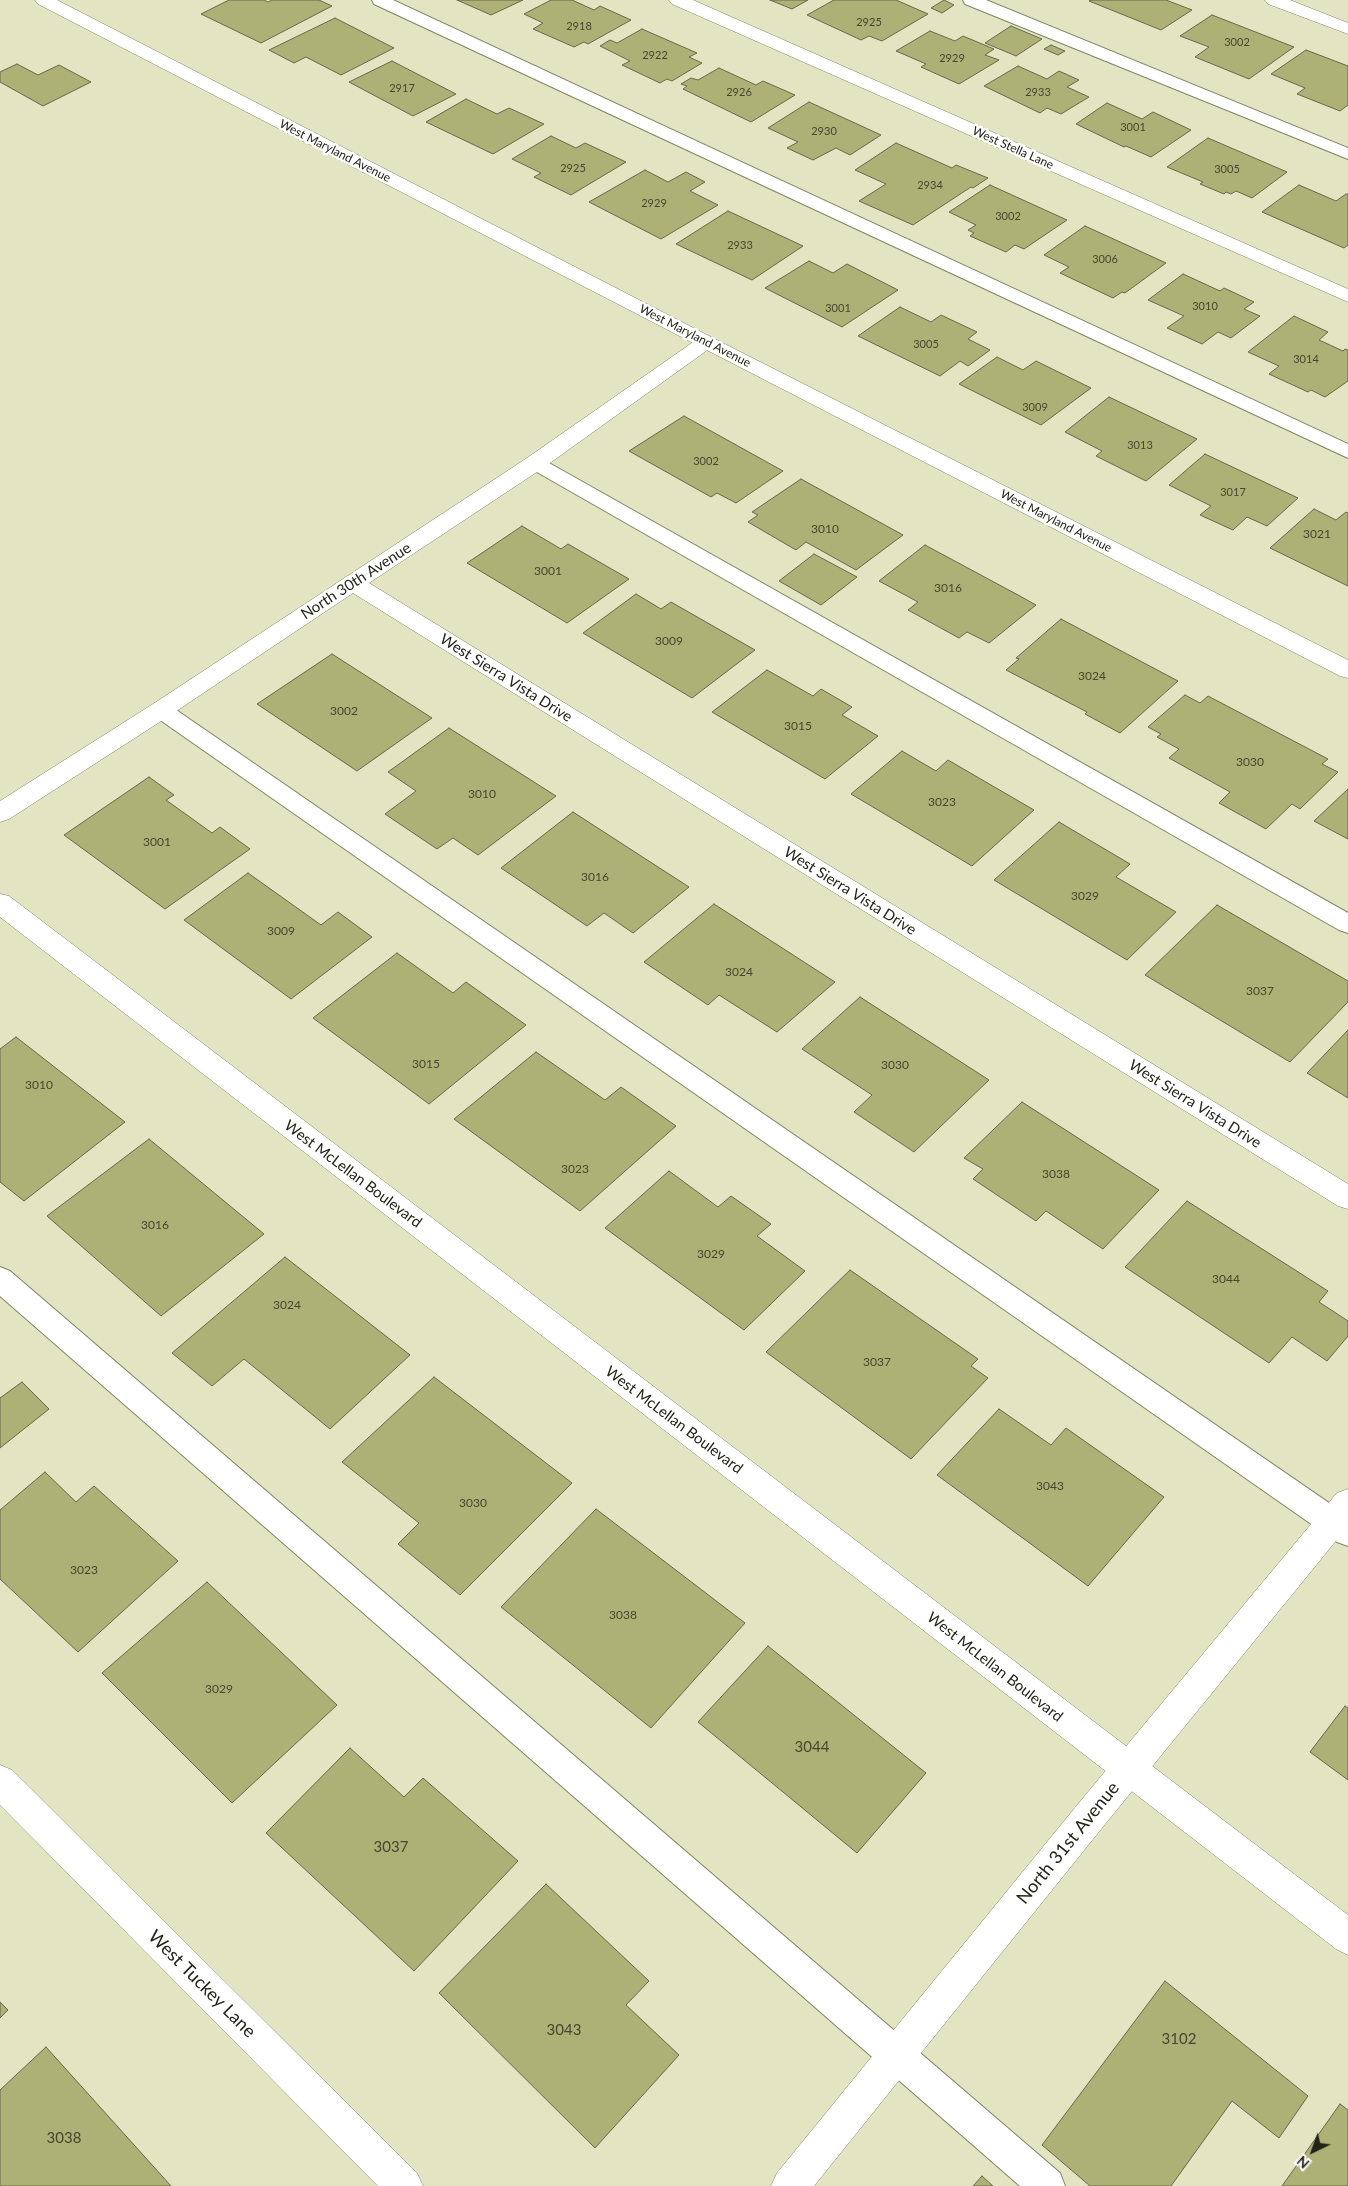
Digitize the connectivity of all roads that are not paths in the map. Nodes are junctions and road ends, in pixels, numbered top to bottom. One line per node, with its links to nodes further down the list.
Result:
1 (44, 0): 9 (street, West Maryland Avenue)
2 (380, 0): 10 (lane)
3 (678, 0): 8 (street, West Stella Lane)
4 (971, 0): 7 (lane)
5 (1274, 0): 6 (street)
6 (1348, 29)
7 (1348, 154)
8 (1348, 296)
9 (706, 342): 11 (street, North 30th Avenue); 13 (street, West Maryland Avenue)
10 (1348, 452)
11 (535, 463): 12 (street, North 30th Avenue); 17 (lane)
12 (353, 583): 14 (street, North 30th Avenue); 18 (street, West Sierra Vista Drive)
13 (1348, 670)
14 (161, 710): 15 (street, North 30th Avenue); 20 (lane)
15 (0, 813)
16 (0, 903): 21 (street, West McLellan Boulevard)
17 (1348, 924)
18 (1348, 1198)
19 (0, 1279): 24 (lane)
20 (1343, 1519): 21 (street, North 31st Avenue)
21 (1128, 1769): 23 (street, West McLellan Boulevard); 24 (street, North 31st Avenue)
22 (0, 1781): 25 (street, West Tuckey Lane)
23 (1348, 1937)
24 (897, 2055): 26 (street, North 31st Avenue); 27 (lane)
25 (404, 2186)
26 (790, 2186)
27 (1047, 2186)

